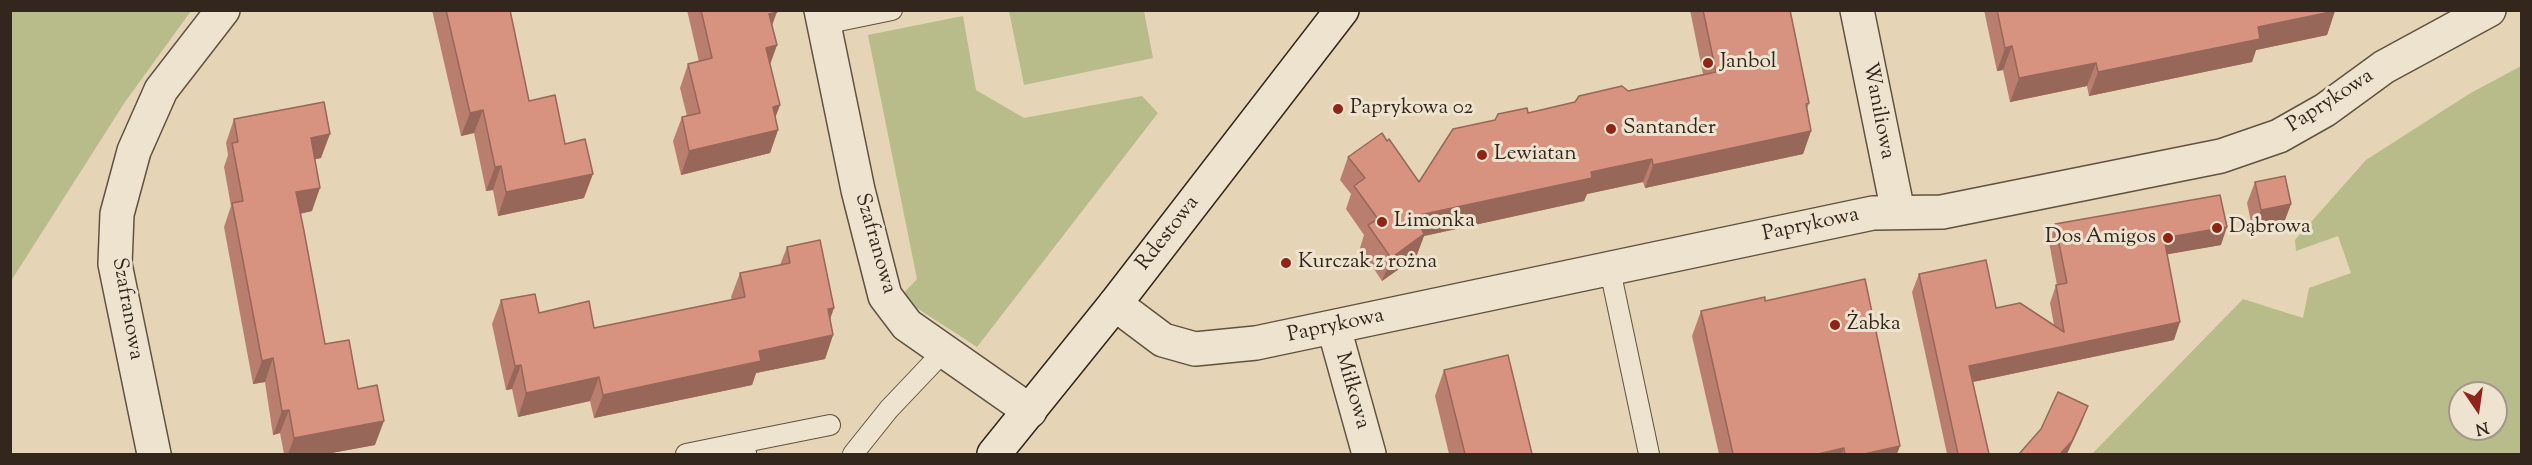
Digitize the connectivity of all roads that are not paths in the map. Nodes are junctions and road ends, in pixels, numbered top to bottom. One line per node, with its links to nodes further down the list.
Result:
1 (223, 10): 15 (street, Szafranowa)
2 (892, 10): 6 (lane)
3 (1342, 10): 9 (street, Rdestowa)
4 (1857, 10): 7 (street, Waniliowa)
5 (2489, 10): 7 (street, Paprykowa)
6 (823, 17): 11 (street, Szafranowa)
7 (1898, 212): 8 (street, Paprykowa)
8 (1610, 270): 10 (street, Paprykowa); 20 (lane)
9 (1115, 304): 10 (street, Paprykowa); 12 (street, Rdestowa)
10 (1334, 328): 19 (street, Miłkowa)
11 (945, 350): 12 (street, Szafranowa); 17 (lane)
12 (1030, 411): 18 (street, Rdestowa)
13 (830, 425): 14 (lane)
14 (744, 449): 16 (lane)
15 (154, 454)
16 (686, 454)
17 (853, 454)
18 (994, 454)
19 (1369, 454)
20 (1649, 454)

